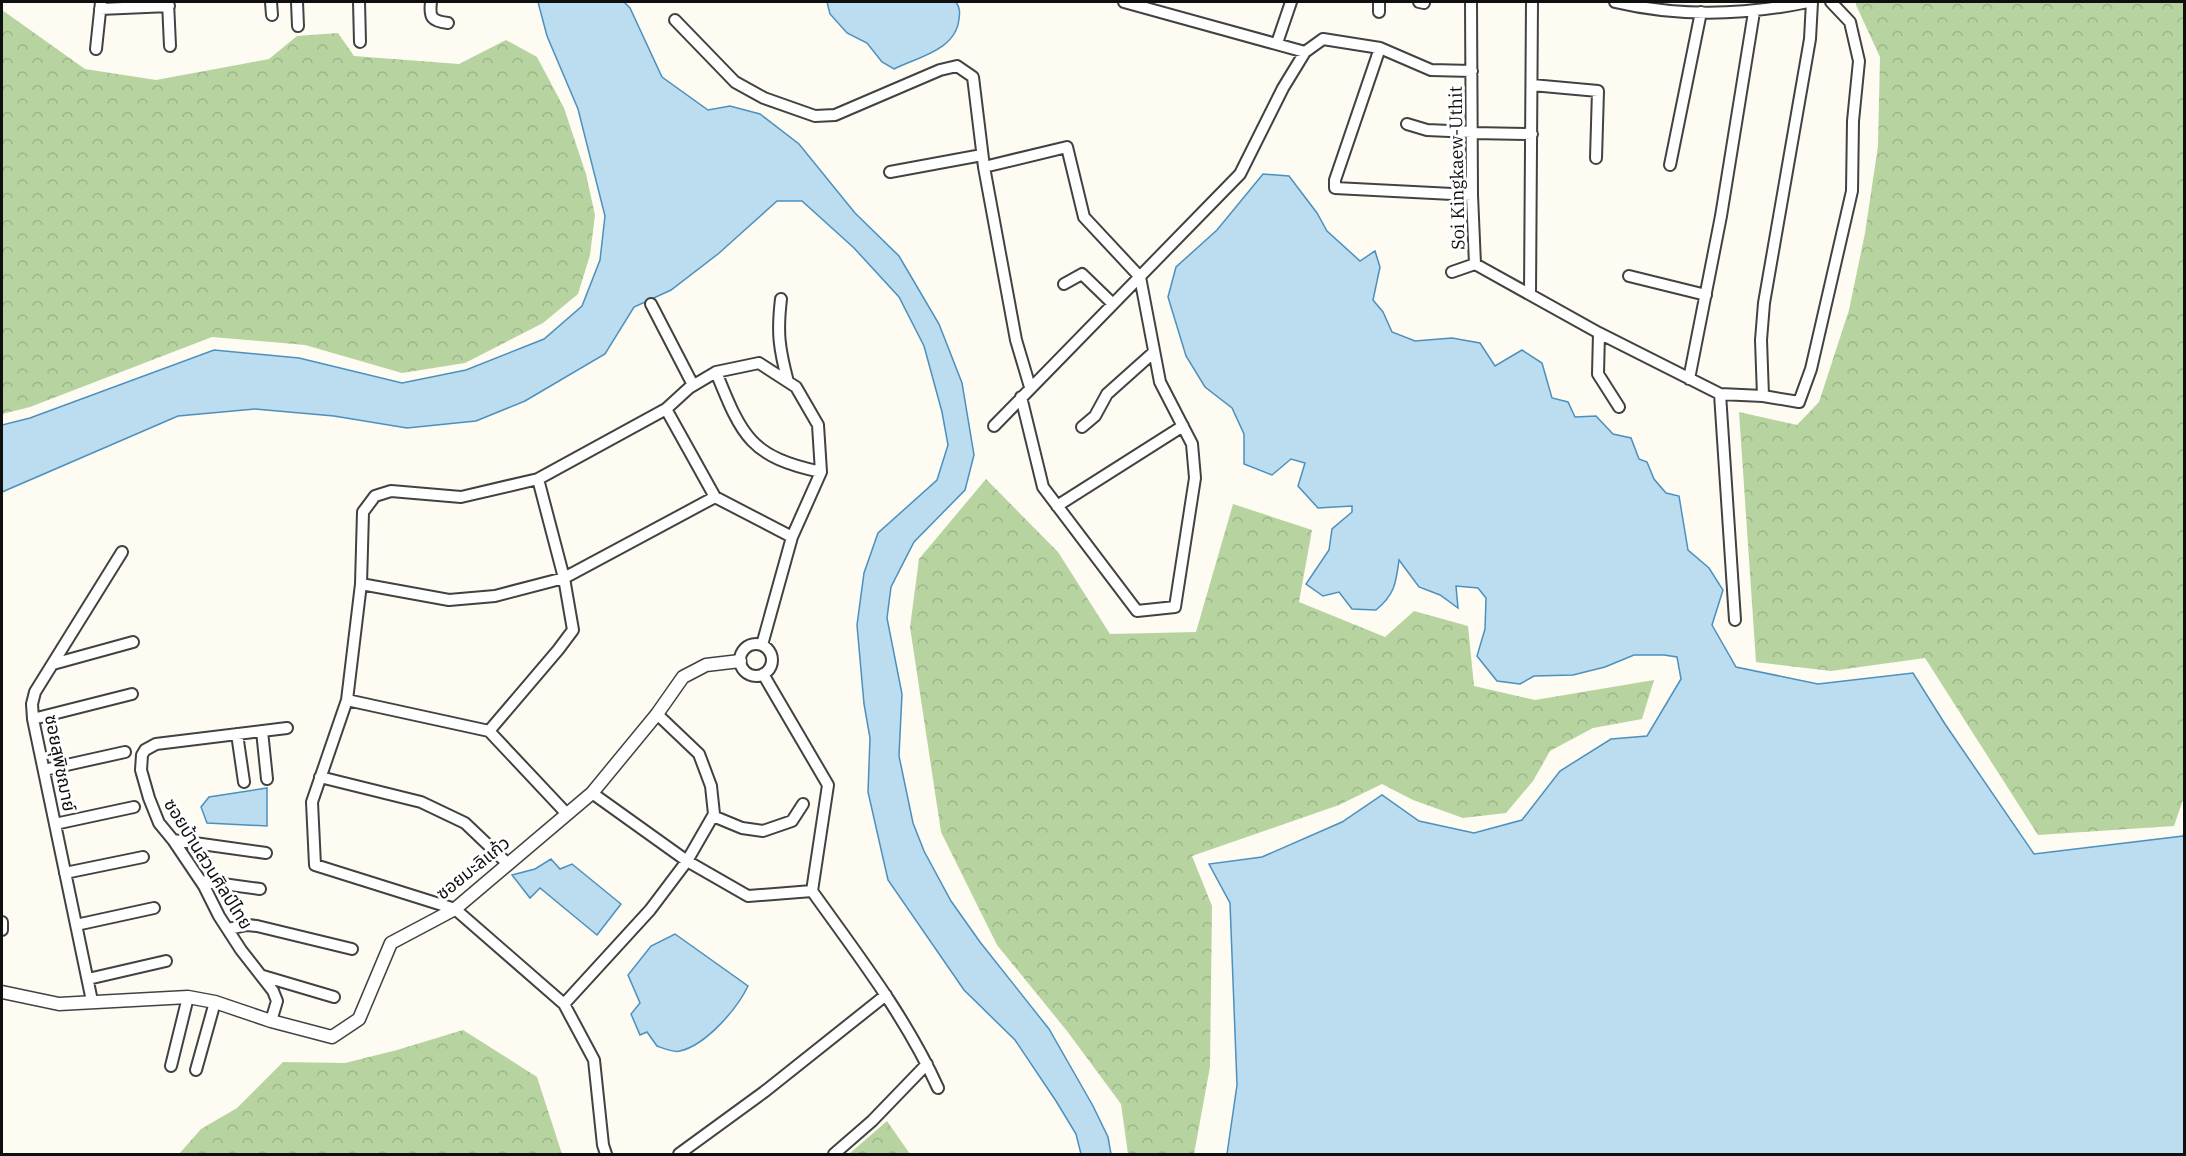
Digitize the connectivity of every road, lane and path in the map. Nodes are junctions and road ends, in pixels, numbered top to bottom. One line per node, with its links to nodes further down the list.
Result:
1 (271, 2): 16 (street)
2 (297, 2): 19 (street)
3 (359, 2): 20 (street)
4 (430, 2): 18 (street)
5 (1124, 2): 21 (street)
6 (1291, 2): 21 (street)
7 (1471, 2): 26 (street, Soi Kingkaew-Uthit)
8 (1532, 2): 27 (street)
9 (1615, 2): 14 (street)
10 (1810, 2): 15 (street); 55 (street)
11 (1831, 2): 55 (street)
12 (169, 4): 13 (street); 22 (street)
13 (100, 5): 24 (street)
14 (1701, 12): 15 (street); 33 (street)
15 (1754, 12): 43 (street)
16 (272, 15)
17 (675, 20): 31 (street)
18 (448, 23)
19 (298, 26)
20 (360, 42)
21 (1277, 43): 25 (street)
22 (170, 46)
23 (1380, 48): 25 (street); 26 (street); 36 (street)
24 (96, 49)
25 (1305, 52): 40 (street)
26 (1472, 71): 29 (street, Soi Kingkaew-Uthit)
27 (1532, 85): 30 (street); 32 (street)
28 (1407, 124): 29 (street)
29 (1472, 133): 30 (street); 36 (street, Soi Kingkaew-Uthit)
30 (1532, 134): 42 (street)
31 (982, 155): 34 (street); 35 (street)
32 (1596, 158)
33 (1670, 165)
34 (984, 167): 40 (street); 53 (street)
35 (890, 172)
36 (1472, 195): 37 (street, Soi Kingkaew-Uthit)
37 (1475, 264): 38 (street); 42 (street, Soi Kingkaew-Uthit)
38 (1452, 272)
39 (1629, 276): 43 (street)
40 (1140, 277): 46 (street); 48 (street)
41 (1064, 284): 46 (street)
42 (1530, 294): 47 (street, Soi Kingkaew-Uthit)
43 (1706, 295): 50 (street)
44 (781, 299): 51 (street)
45 (651, 304): 52 (street)
46 (1113, 304): 53 (street)
47 (1599, 333): 50 (street, Soi Kingkaew-Uthit); 57 (street)
48 (1154, 352): 60 (street); 61 (street)
49 (716, 372): 51 (street); 52 (street); 62 (street)
50 (1689, 379): 54 (street, Soi Kingkaew-Uthit)
51 (788, 382): 62 (street)
52 (693, 385): 58 (street)
53 (1030, 387): 56 (street)
54 (1720, 394): 55 (street); 70 (street)
55 (1763, 396)
56 (1022, 397): 59 (street); 65 (street)
57 (1619, 407)
58 (666, 410): 63 (street); 64 (street)
59 (994, 426)
60 (1184, 426): 65 (street); 65 (street)
61 (1082, 427)
62 (821, 472): 66 (street)
63 (538, 479): 68 (street); 69 (street)
64 (715, 497): 66 (street); 68 (street)
65 (1057, 506)
66 (792, 537): 72 (street)
67 (122, 552): 74 (street, ซอยสุพิชฌาย์)
68 (564, 578): 69 (street); 82 (street)
69 (360, 584): 77 (street)
70 (1735, 620)
71 (133, 642): 74 (street)
72 (762, 645): 73 (street); 75 (street)
73 (740, 661): 75 (street); 78 (street, ซอยมะลิแก้ว)
74 (53, 664): 79 (street, ซอยสุพิชฌาย์)
75 (763, 674): 103 (street)
76 (132, 694): 79 (street)
77 (347, 700): 82 (street); 86 (street)
78 (657, 714): 89 (street, ซอยมะลิแก้ว); 93 (street)
79 (33, 719): 85 (street, ซอยสุพิชฌาย์)
80 (287, 728): 81 (street, ซอยบ้านสวนศิลป์ไทย)
81 (262, 731): 83 (street, ซอยบ้านสวนศิลป์ไทย); 87 (street)
82 (489, 731): 92 (street)
83 (237, 734): 88 (street); 95 (street, ซอยบ้านสวนศิลป์ไทย)
84 (125, 752): 85 (street)
85 (44, 770): 94 (street, ซอยสุพิชฌาย์)
86 (320, 777): 99 (street); 105 (street)
87 (267, 778)
88 (243, 782)
89 (592, 793): 92 (street, ซอยมะลิแก้ว); 98 (street)
90 (803, 804): 93 (street)
91 (134, 807): 94 (street)
92 (567, 814): 99 (street, ซอยมะลิแก้ว)
93 (713, 816): 98 (street)
94 (55, 824): 100 (street, ซอยสุพิชฌาย์)
95 (173, 840): 96 (street); 101 (street, ซอยบ้านสวนศิลป์ไทย)
96 (266, 853)
97 (143, 857): 100 (street)
98 (687, 861): 103 (street); 120 (street)
99 (508, 864): 105 (street, ซอยมะลิแก้ว)
100 (65, 873): 107 (street, ซอยสุพิชฌาย์)
101 (201, 881): 102 (street); 108 (street, ซอยบ้านสวนศิลป์ไทย)
102 (260, 889)
103 (812, 891): 115 (street)
104 (154, 908): 107 (street)
105 (455, 909): 120 (street); 121 (street, ซอยมะลิแก้ว)
106 (2, 922): 109 (street)
107 (76, 925): 113 (street, ซอยสุพิชฌาย์)
108 (228, 929): 110 (street); 112 (street, ซอยบ้านสวนศิลป์ไทย)
109 (2, 930)
110 (352, 949)
111 (166, 961): 113 (street)
112 (263, 976): 117 (street); 121 (street, ซอยบ้านสวนศิลป์ไทย)
113 (88, 979): 118 (street, ซอยสุพิชฌาย์)
114 (2, 992): 118 (street, ซอยมะลิแก้ว)
115 (886, 995): 122 (street); 127 (street)
116 (188, 997): 118 (street, ซอยมะลิแก้ว); 119 (street, ซอยมะลิแก้ว); 123 (street)
117 (334, 997)
118 (92, 1001)
119 (215, 1002): 121 (street, ซอยมะลิแก้ว); 124 (street)
120 (564, 1004): 126 (street)
121 (271, 1021)
122 (927, 1064): 125 (street); 128 (street)
123 (171, 1066)
124 (196, 1070)
125 (938, 1088)
126 (606, 1155)
127 (679, 1155)
128 (834, 1155)

